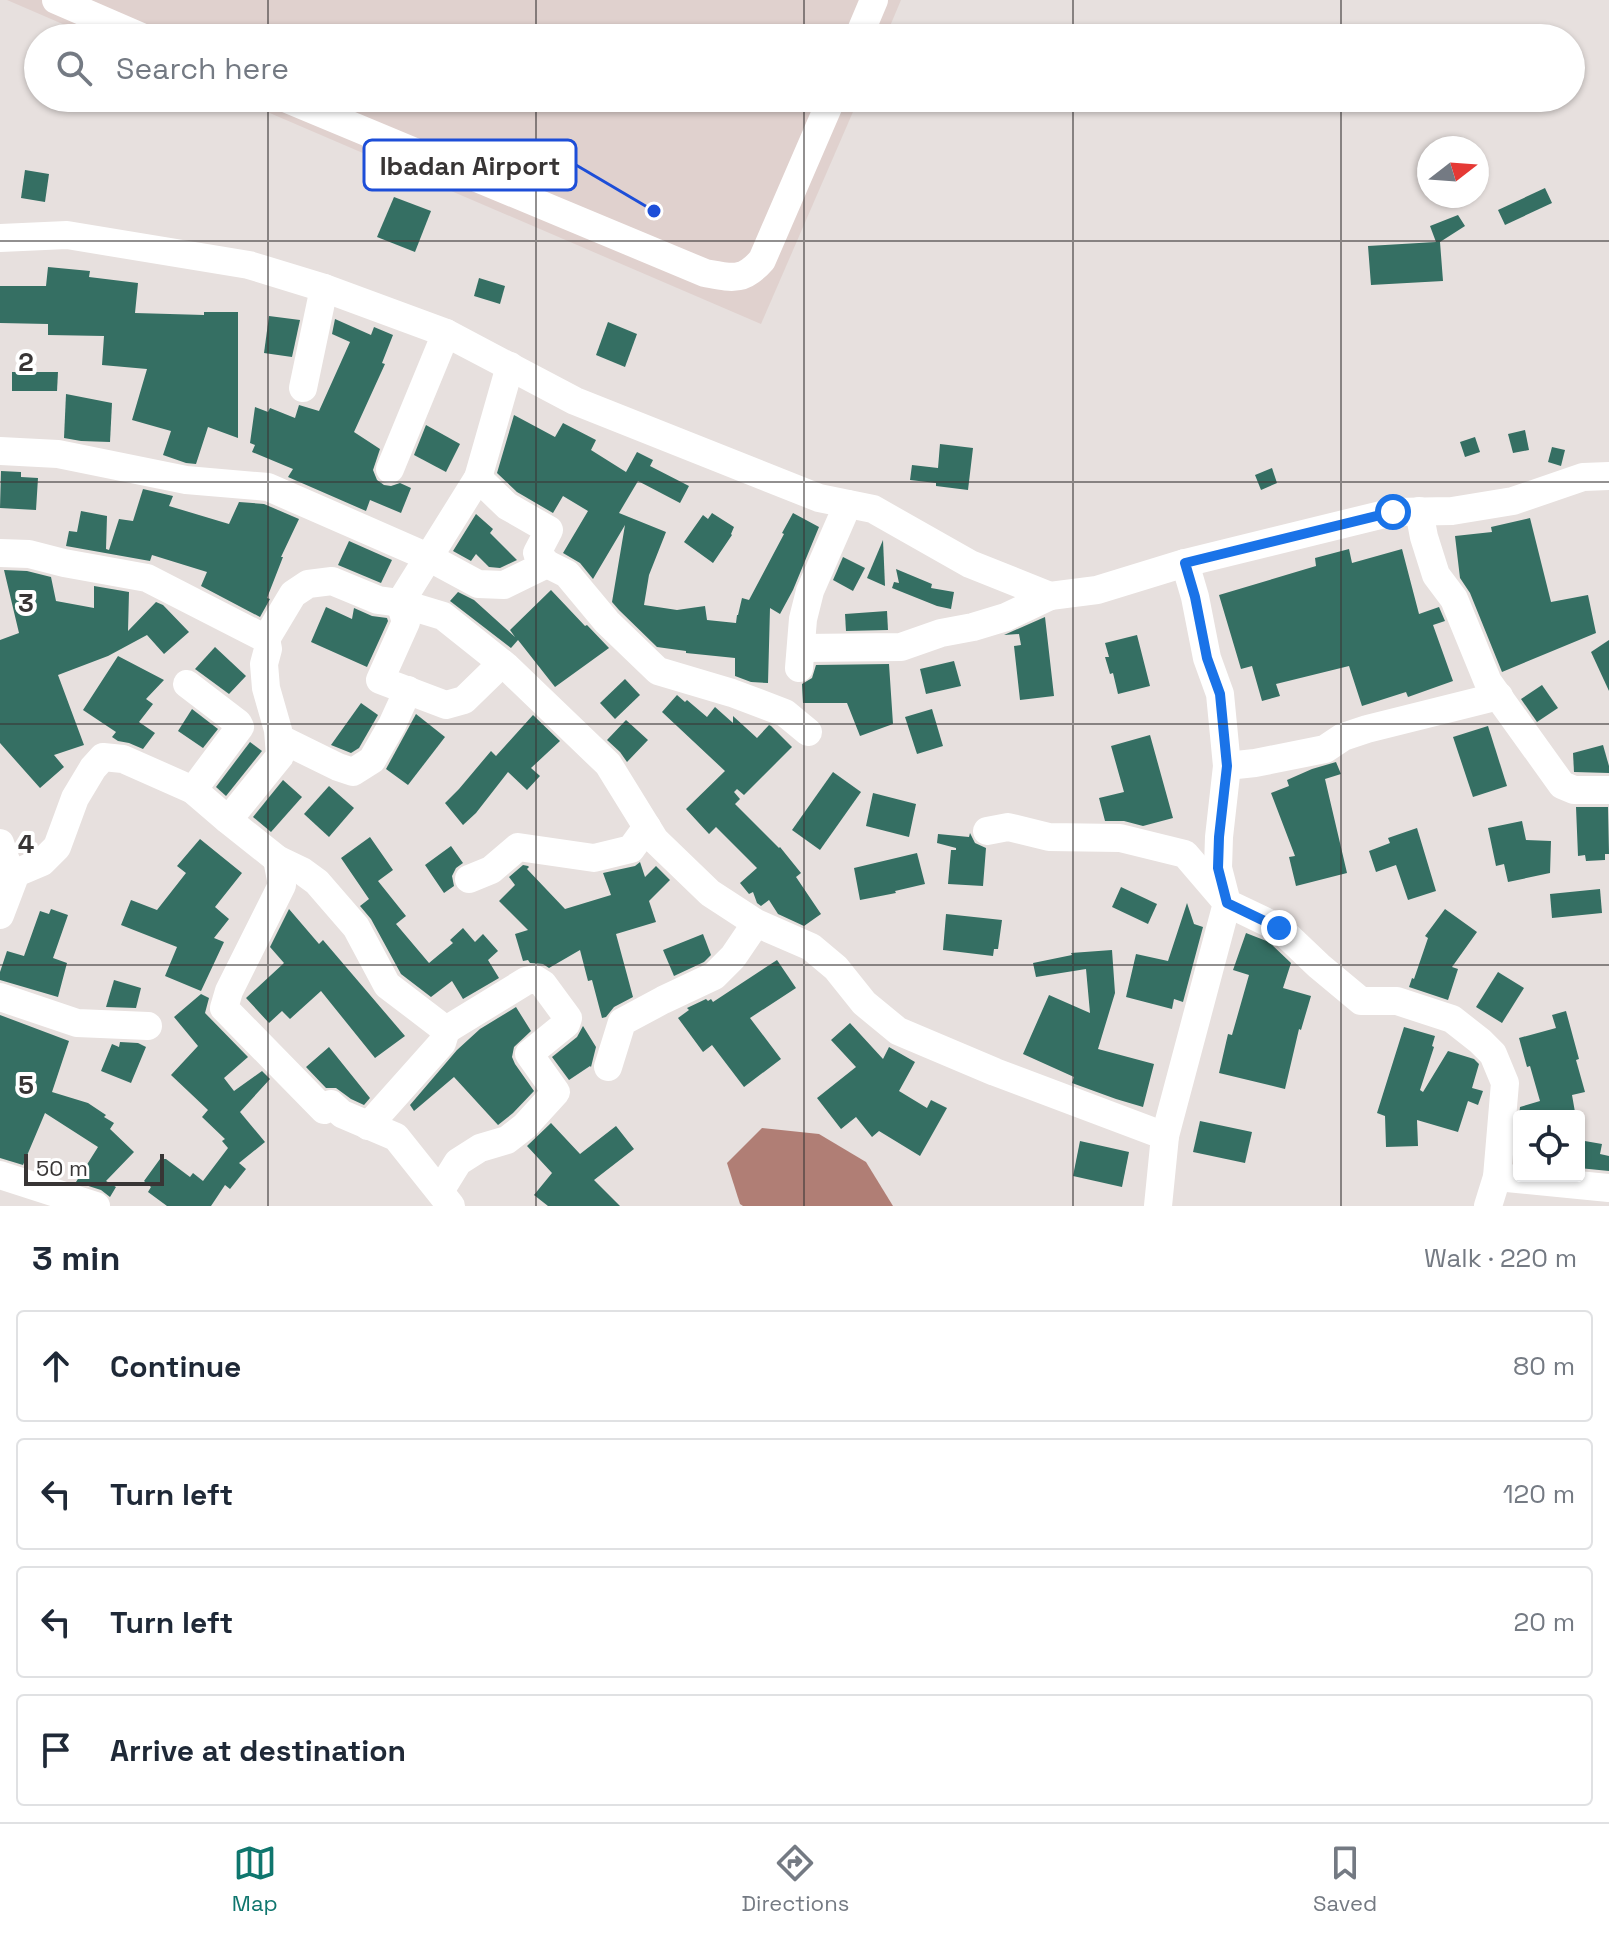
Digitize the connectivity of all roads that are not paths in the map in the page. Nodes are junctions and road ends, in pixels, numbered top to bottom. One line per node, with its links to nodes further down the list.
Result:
1 (56, 0): 3 (street)
2 (874, 0): 4 (street)
3 (112, 24)
4 (864, 24)
5 (319, 112): 6 (street)
6 (826, 112)
7 (0, 238): 8 (street)
8 (324, 288): 9 (street); 11 (street)
9 (446, 333): 10 (street); 13 (street)
10 (510, 366): 15 (street); 16 (street)
11 (303, 388)
12 (0, 451): 19 (street)
13 (390, 469)
14 (1609, 476): 17 (street)
15 (478, 478): 19 (street); 21 (street)
16 (848, 504): 22 (street); 22 (street)
17 (1419, 511): 20 (street); 28 (street)
18 (0, 553): 24 (street)
19 (428, 557): 21 (street); 23 (street)
20 (1185, 563): 22 (street); 31 (street)
21 (547, 564): 29 (street)
22 (1050, 596)
23 (400, 603): 24 (street); 25 (street); 27 (street)
24 (266, 639): 30 (street)
25 (502, 663): 27 (street); 35 (street)
26 (187, 684): 32 (street)
27 (408, 690): 30 (street)
28 (1499, 696): 31 (street); 33 (street)
29 (808, 732)
30 (279, 738): 34 (street)
31 (1227, 766): 41 (street)
32 (193, 790): 34 (street); 39 (street)
33 (1609, 790)
34 (228, 820): 38 (street)
35 (647, 827): 40 (street); 43 (street)
36 (987, 831): 41 (street)
37 (0, 843): 39 (street)
38 (277, 859): 46 (street); 48 (street)
39 (16, 873): 42 (street)
40 (469, 879)
41 (1227, 903): 49 (street); 51 (street)
42 (0, 915)
43 (756, 923): 47 (street); 49 (street)
44 (0, 997): 45 (street)
45 (148, 1026)
46 (446, 1030): 48 (street); 53 (street)
47 (608, 1067)
48 (368, 1126): 53 (street)
49 (1165, 1136): 55 (street)
50 (0, 1175): 54 (street)
51 (1497, 1177): 52 (street); 56 (street)
52 (1609, 1188)
53 (446, 1198)
54 (96, 1206)
55 (1158, 1206)
56 (1488, 1206)

